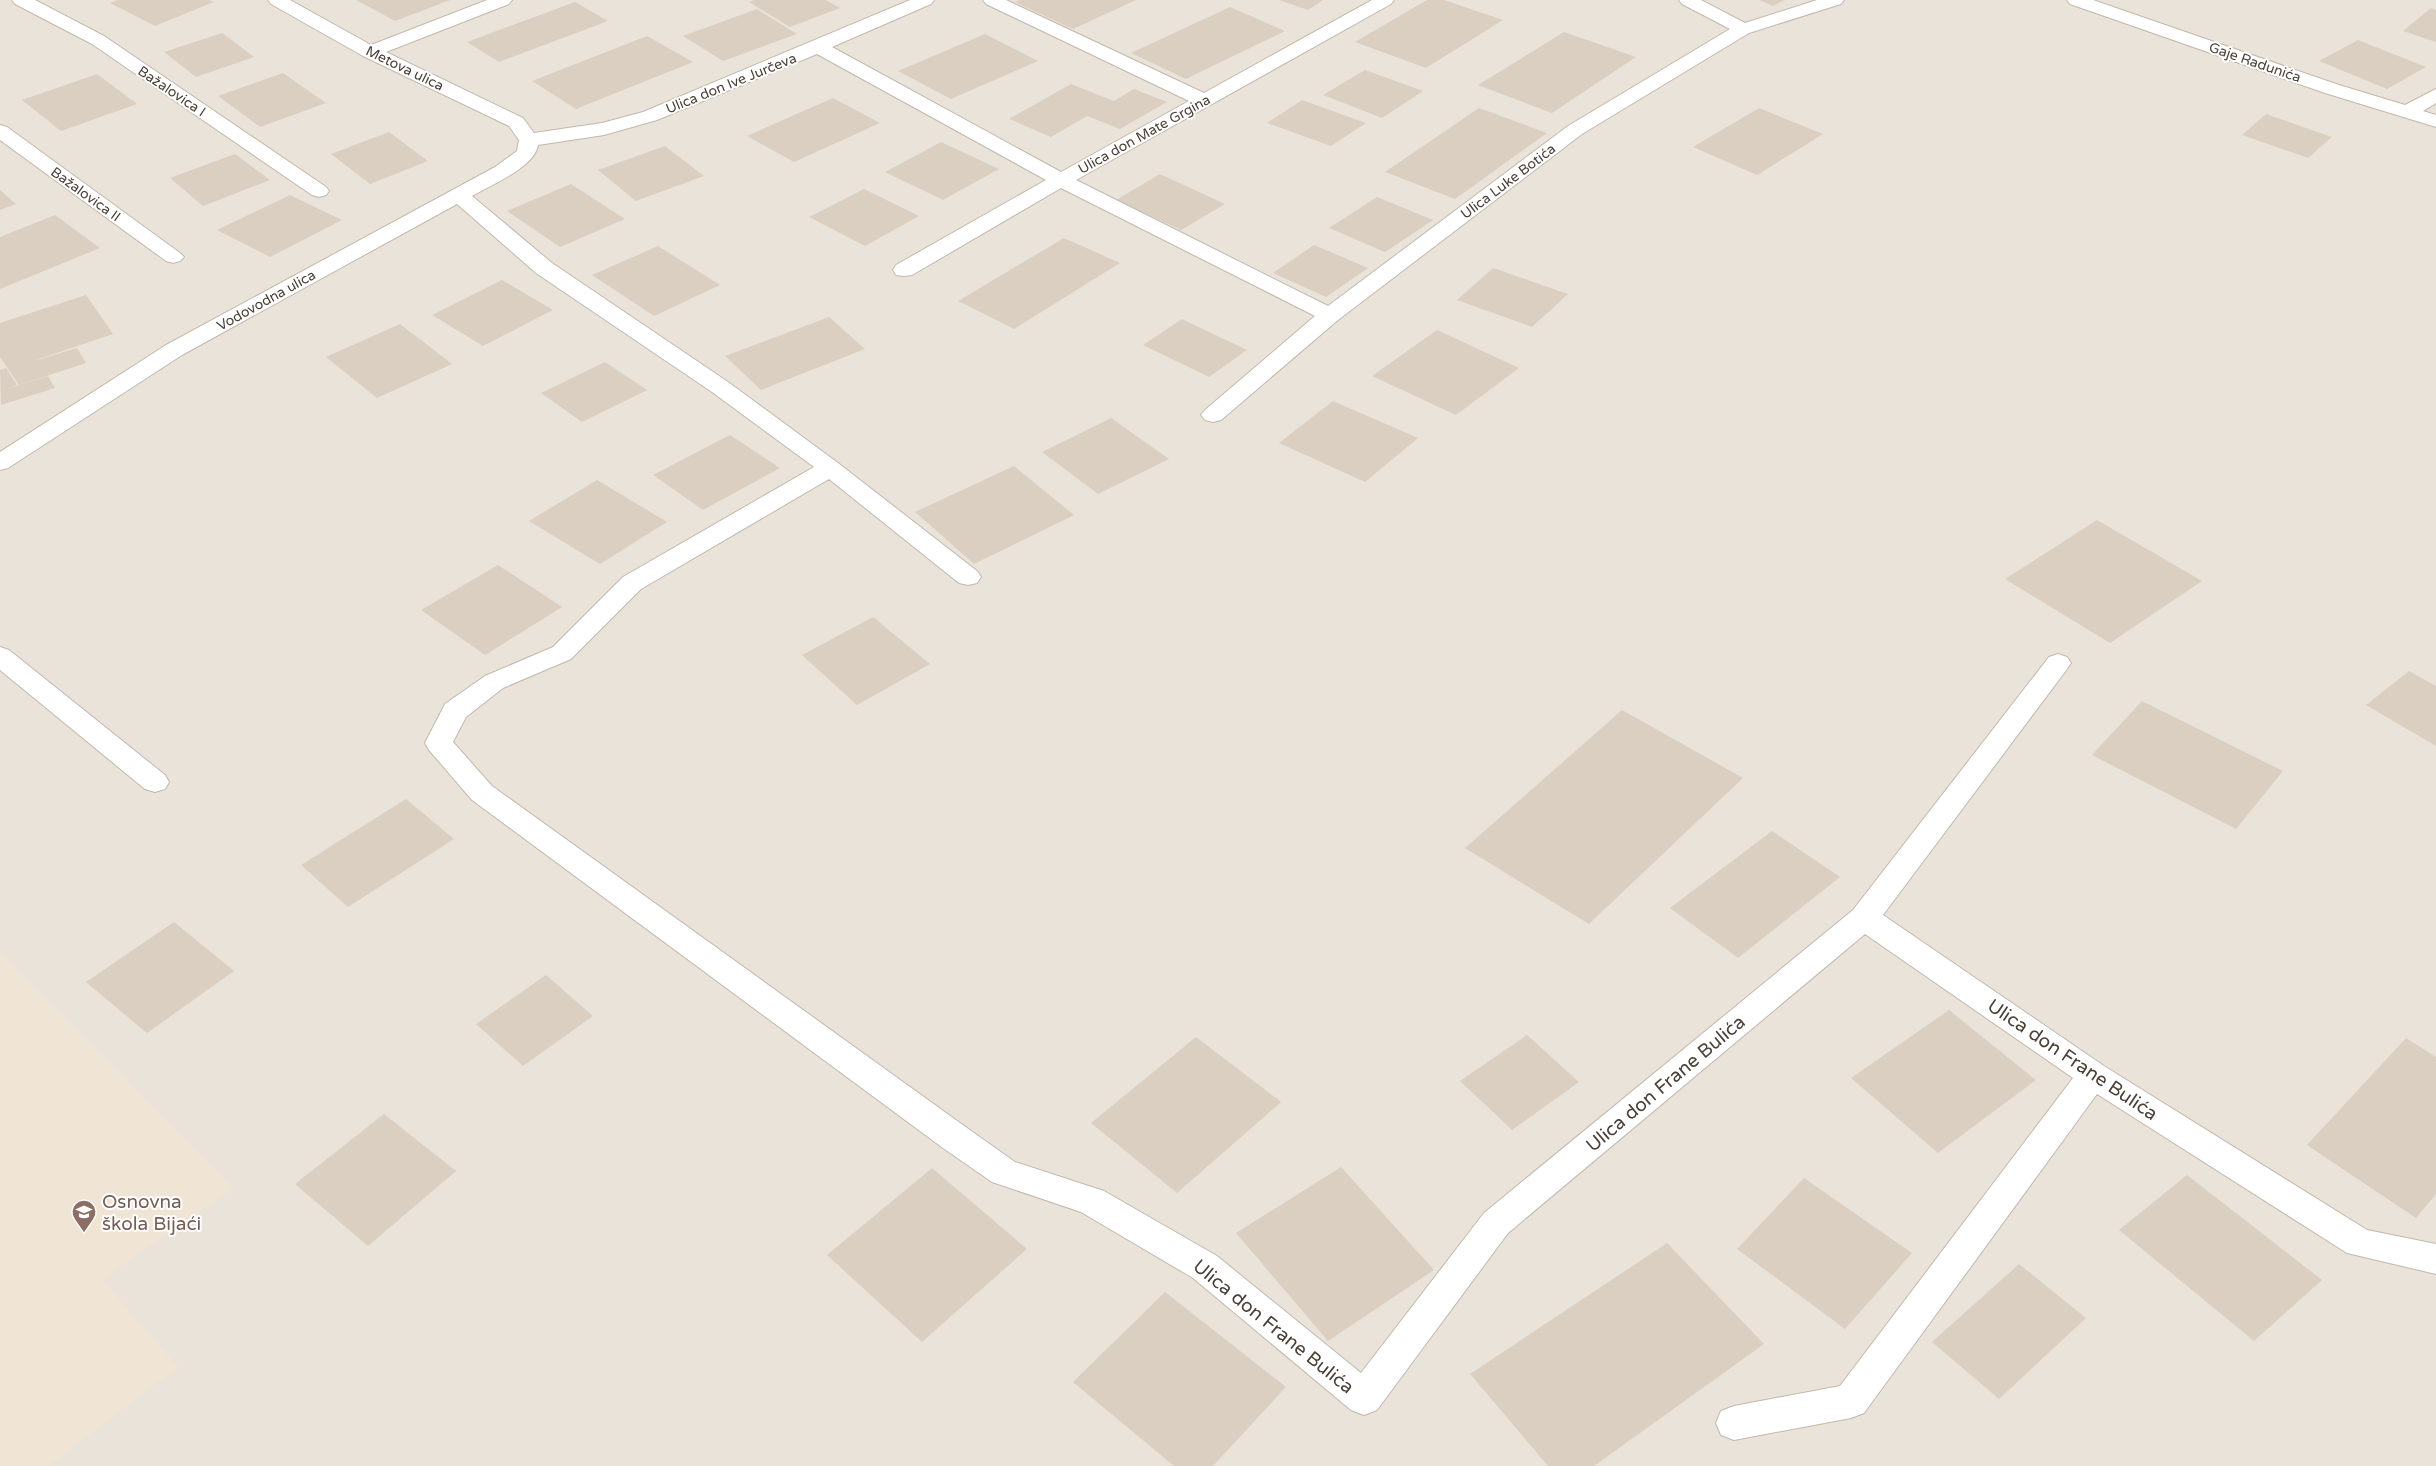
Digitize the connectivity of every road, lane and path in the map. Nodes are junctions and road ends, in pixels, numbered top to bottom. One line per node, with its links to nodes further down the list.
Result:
1 (21, 0): 20 (street, Bažalovica I)
2 (277, 0): 12 (street, Metova ulica)
3 (503, 0): 12 (street)
4 (925, 0): 11 (street, Ulica don Ive Jurčeva)
5 (992, 0): 14 (street)
6 (1385, 0): 14 (street, Ulica don Mate Grgina)
7 (1688, 0): 10 (street)
8 (1835, 0): 10 (street, Ulica Luke Botića)
9 (2076, 0): 15 (street, Gaje Radunića)
10 (1743, 29): 24 (street, Ulica Luke Botića)
11 (818, 48): 18 (street, Ulica don Ive Jurčeva); 19 (street)
12 (370, 52): 18 (street, Metova ulica)
13 (2436, 95): 15 (street)
14 (1203, 100): 19 (street, Ulica don Mate Grgina)
15 (2406, 112): 16 (street, Gaje Radunića)
16 (2436, 121)
17 (0, 131): 22 (street, Bažalovica II)
18 (529, 140): 21 (street, Vodovodna ulica)
19 (1061, 180): 23 (street, Ulica don Mate Grgina); 24 (street)
20 (319, 191)
21 (457, 194): 26 (street, Vodovodna ulica); 27 (street)
22 (173, 257)
23 (904, 270)
24 (1330, 316): 25 (street, Ulica Luke Botića)
25 (1213, 415)
26 (0, 463)
27 (830, 468): 28 (street); 32 (street, Ulica don Frane Bulića)
28 (968, 578)
29 (0, 656): 31 (street)
30 (2058, 663): 32 (street)
31 (155, 782)
32 (1864, 918): 33 (street, Ulica don Frane Bulića)
33 (2093, 1075): 34 (street, Ulica don Frane Bulića); 35 (street)
34 (2436, 1259)
35 (1734, 1423)

